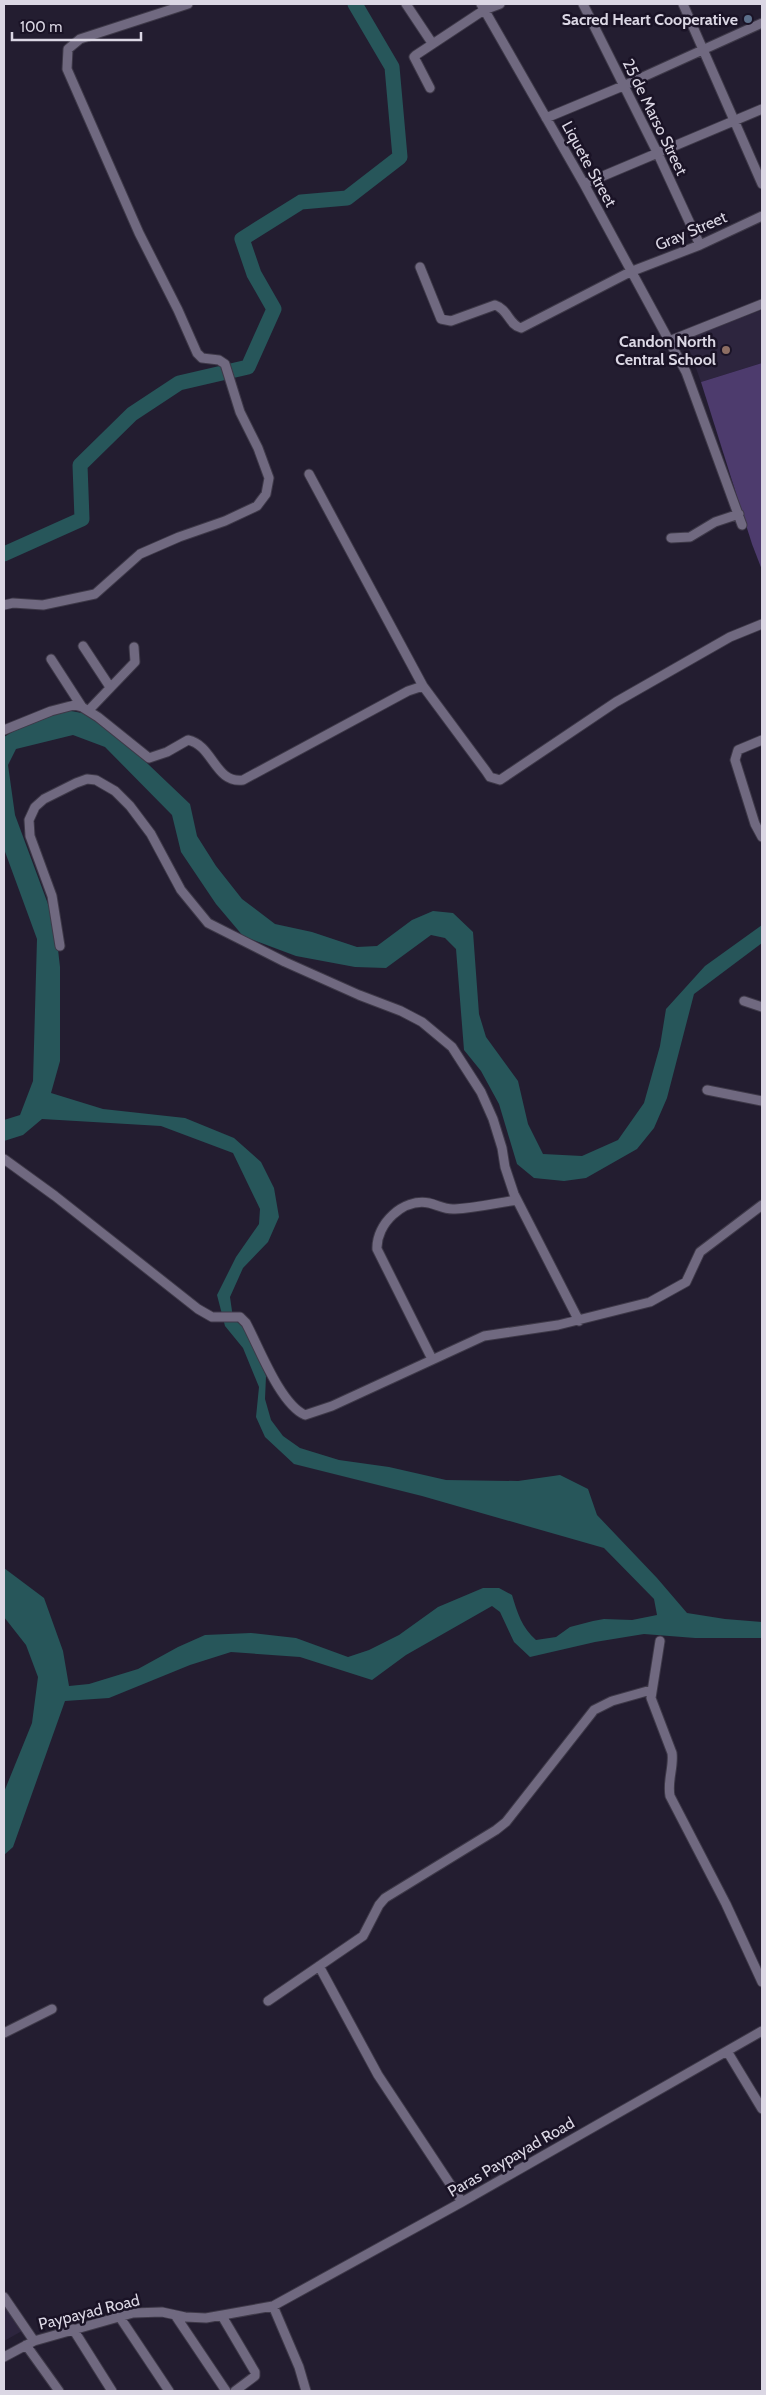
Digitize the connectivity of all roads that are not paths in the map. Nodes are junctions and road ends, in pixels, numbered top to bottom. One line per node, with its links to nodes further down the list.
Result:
1 (188, 4): 28 (street)
2 (406, 4): 8 (street)
3 (500, 4): 6 (street)
4 (583, 4): 10 (street, 25 de Marso Street)
5 (683, 4): 9 (street)
6 (483, 7): 8 (street); 13 (street, Liquete Street)
7 (762, 22): 9 (street)
8 (432, 43): 11 (street)
9 (703, 49): 10 (street); 14 (street)
10 (623, 86): 13 (street); 15 (street, 25 de Marso Street)
11 (430, 88)
12 (762, 109): 14 (street)
13 (546, 118): 16 (street, Liquete Street)
14 (734, 120): 15 (street); 17 (street)
15 (658, 154): 16 (street); 19 (street, 25 de Marso Street)
16 (584, 184): 21 (street, Liquete Street)
17 (762, 184)
18 (762, 216): 19 (street, Gray Street)
19 (700, 245): 21 (street, Gray Street)
20 (420, 267): 21 (street, Gray Street)
21 (630, 272): 23 (street, Liquete Street)
22 (762, 304): 23 (street)
23 (669, 341): 25 (street, Liquete Street)
24 (309, 474): 34 (street)
25 (739, 514): 26 (street, Liquete Street); 27 (street)
26 (742, 525)
27 (671, 538)
28 (4, 605)
29 (762, 624): 34 (street)
30 (83, 646): 33 (street)
31 (134, 648): 33 (street)
32 (51, 659): 35 (street)
33 (110, 686): 35 (street)
34 (423, 686): 35 (street)
35 (85, 709): 36 (street)
36 (4, 730)
37 (762, 740): 38 (street)
38 (762, 837)
39 (60, 946): 45 (street)
40 (744, 1001): 41 (street)
41 (762, 1007)
42 (707, 1090): 43 (street)
43 (762, 1101)
44 (4, 1159): 48 (street)
45 (517, 1200): 47 (street); 48 (street)
46 (762, 1205): 47 (street)
47 (579, 1320): 48 (street)
48 (432, 1359)
49 (660, 1641): 50 (street)
50 (651, 1690): 51 (street); 52 (street)
51 (319, 1966): 53 (street); 59 (street)
52 (762, 1982)
53 (268, 2001)
54 (52, 2009): 56 (street)
55 (762, 2031): 57 (street, Paras Paypayad Road)
56 (4, 2034)
57 (727, 2051): 58 (street); 59 (street, Paras Paypayad Road)
58 (762, 2109)
59 (462, 2202): 61 (street, Paras Paypayad Road)
60 (4, 2297): 66 (street)
61 (273, 2306): 64 (street, Paypayad Road); 73 (street)
62 (176, 2315): 63 (street, Paypayad Road); 64 (street, Paypayad Road); 71 (street)
63 (119, 2316): 65 (street, Paypayad Road); 70 (street)
64 (222, 2316): 72 (street)
65 (72, 2329): 66 (street, Paypayad Road); 69 (street)
66 (30, 2343): 67 (street, Paypayad Road); 68 (street)
67 (4, 2356)
68 (59, 2391)
69 (112, 2391)
70 (169, 2391)
71 (226, 2391)
72 (235, 2391)
73 (306, 2391)

